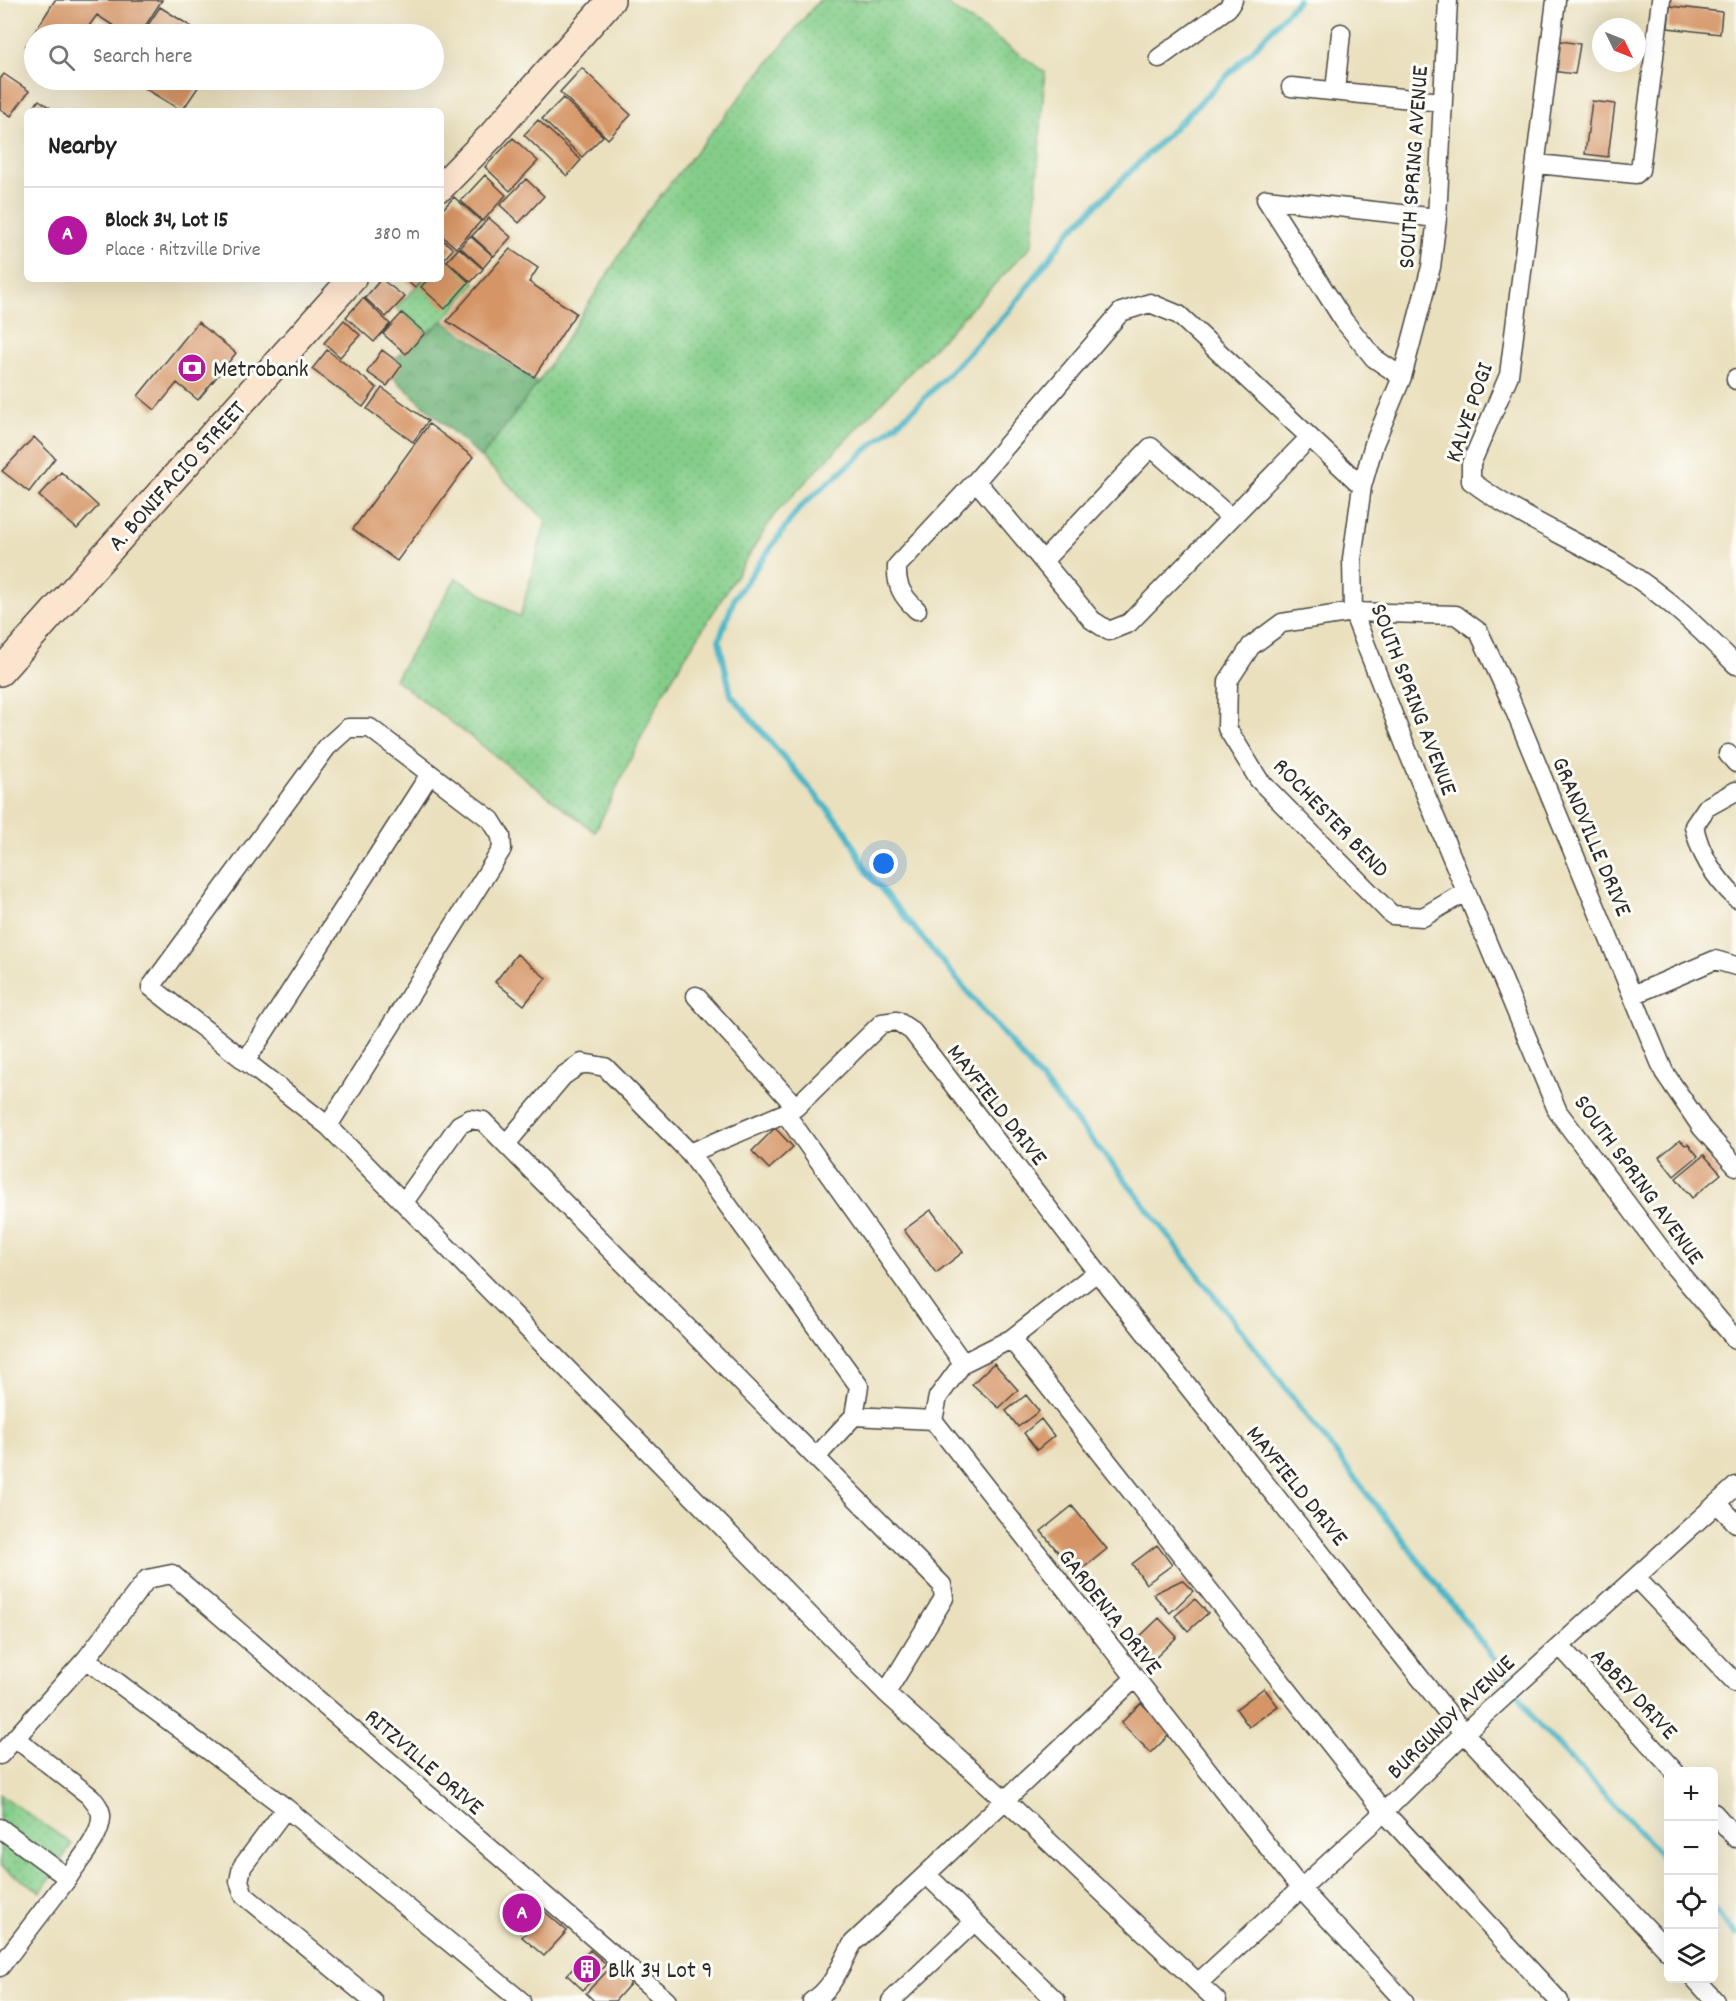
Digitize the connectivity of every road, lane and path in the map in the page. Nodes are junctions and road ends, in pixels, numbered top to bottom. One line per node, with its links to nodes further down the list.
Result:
1 (611, 0): 12 (main road)
2 (1233, 0): 7 (street)
3 (1448, 0): 10 (street, SOUTH SPRING AVENUE)
4 (1556, 0): 11 (street, KALYE POGI)
5 (1661, 0): 11 (street)
6 (1341, 33): 9 (street)
7 (1159, 58)
8 (1291, 87): 9 (street)
9 (1335, 91): 10 (street)
10 (1442, 102): 13 (street, SOUTH SPRING AVENUE)
11 (1537, 164): 23 (street, KALYE POGI)
12 (444, 184)
13 (1437, 218): 15 (street, SOUTH SPRING AVENUE); 15 (street)
14 (349, 282): 24 (main road, A. BONIFACIO STREET)
15 (1402, 378): 18 (street, SOUTH SPRING AVENUE)
16 (1309, 438): 17 (street); 18 (street); 19 (street)
17 (976, 480): 20 (street); 21 (street)
18 (1362, 486): 22 (street, SOUTH SPRING AVENUE)
19 (1232, 518): 20 (street); 20 (street)
20 (1043, 561)
21 (917, 610)
22 (1353, 612): 27 (street, SOUTH SPRING AVENUE); 27 (street, ROCHESTER BEND); 31 (street, GRANDVILLE DRIVE)
23 (1736, 665)
24 (0, 672)
25 (430, 774): 32 (street); 32 (street); 34 (street)
26 (1736, 791): 28 (street)
27 (1465, 892): 41 (street, SOUTH SPRING AVENUE)
28 (1736, 898)
29 (1736, 966): 31 (street)
30 (696, 996): 33 (street)
31 (1633, 996): 37 (street, GRANDVILLE DRIVE)
32 (245, 1062): 34 (street)
33 (791, 1110): 36 (street); 39 (street, MAYFIELD DRIVE); 42 (street)
34 (328, 1126): 38 (street)
35 (506, 1144): 36 (street); 38 (street); 45 (street)
36 (690, 1153): 43 (street)
37 (1736, 1166)
38 (404, 1202): 54 (street)
39 (1097, 1272): 40 (street); 55 (street, MAYFIELD DRIVE)
40 (1011, 1339): 42 (street); 61 (street)
41 (1736, 1340)
42 (963, 1363): 44 (street)
43 (854, 1416): 44 (street); 45 (street)
44 (933, 1419): 52 (street, GARDENIA DRIVE)
45 (816, 1457): 54 (street)
46 (1736, 1486): 47 (street, BURGUNDY AVENUE)
47 (1718, 1504): 48 (street); 49 (street, BURGUNDY AVENUE)
48 (1736, 1523)
49 (1636, 1578): 50 (street, BURGUNDY AVENUE); 53 (street)
50 (1560, 1646): 55 (street, BURGUNDY AVENUE); 58 (street, ABBEY DRIVE)
51 (86, 1659): 56 (street); 60 (street); 75 (street, RITZVILLE DRIVE)
52 (1134, 1679): 59 (street); 67 (street, GARDENIA DRIVE)
53 (1736, 1683)
54 (886, 1693): 59 (street)
55 (1464, 1733): 61 (street, BURGUNDY AVENUE); 69 (street, MAYFIELD DRIVE)
56 (15, 1738): 57 (street); 66 (street)
57 (0, 1755)
58 (1670, 1767)
59 (1004, 1798): 65 (street); 71 (street)
60 (286, 1808): 73 (street); 74 (street)
61 (1384, 1812): 67 (street, BURGUNDY AVENUE); 81 (street)
62 (1718, 1818): 64 (street)
63 (0, 1828): 66 (street)
64 (1736, 1838)
65 (927, 1875): 68 (street); 76 (street)
66 (68, 1878): 70 (street)
67 (1301, 1889): 71 (street, BURGUNDY AVENUE); 80 (street, GARDENIA DRIVE)
68 (974, 1922): 77 (street); 78 (street)
69 (1664, 1947)
70 (0, 1967)
71 (1198, 1983): 79 (street)
72 (1699, 1983): 82 (street)
73 (373, 2001)
74 (521, 2001)
75 (667, 2001)
76 (812, 2001)
77 (891, 2001)
78 (1056, 2001)
79 (1217, 2001)
80 (1404, 2001)
81 (1559, 2001)
82 (1715, 2001)

